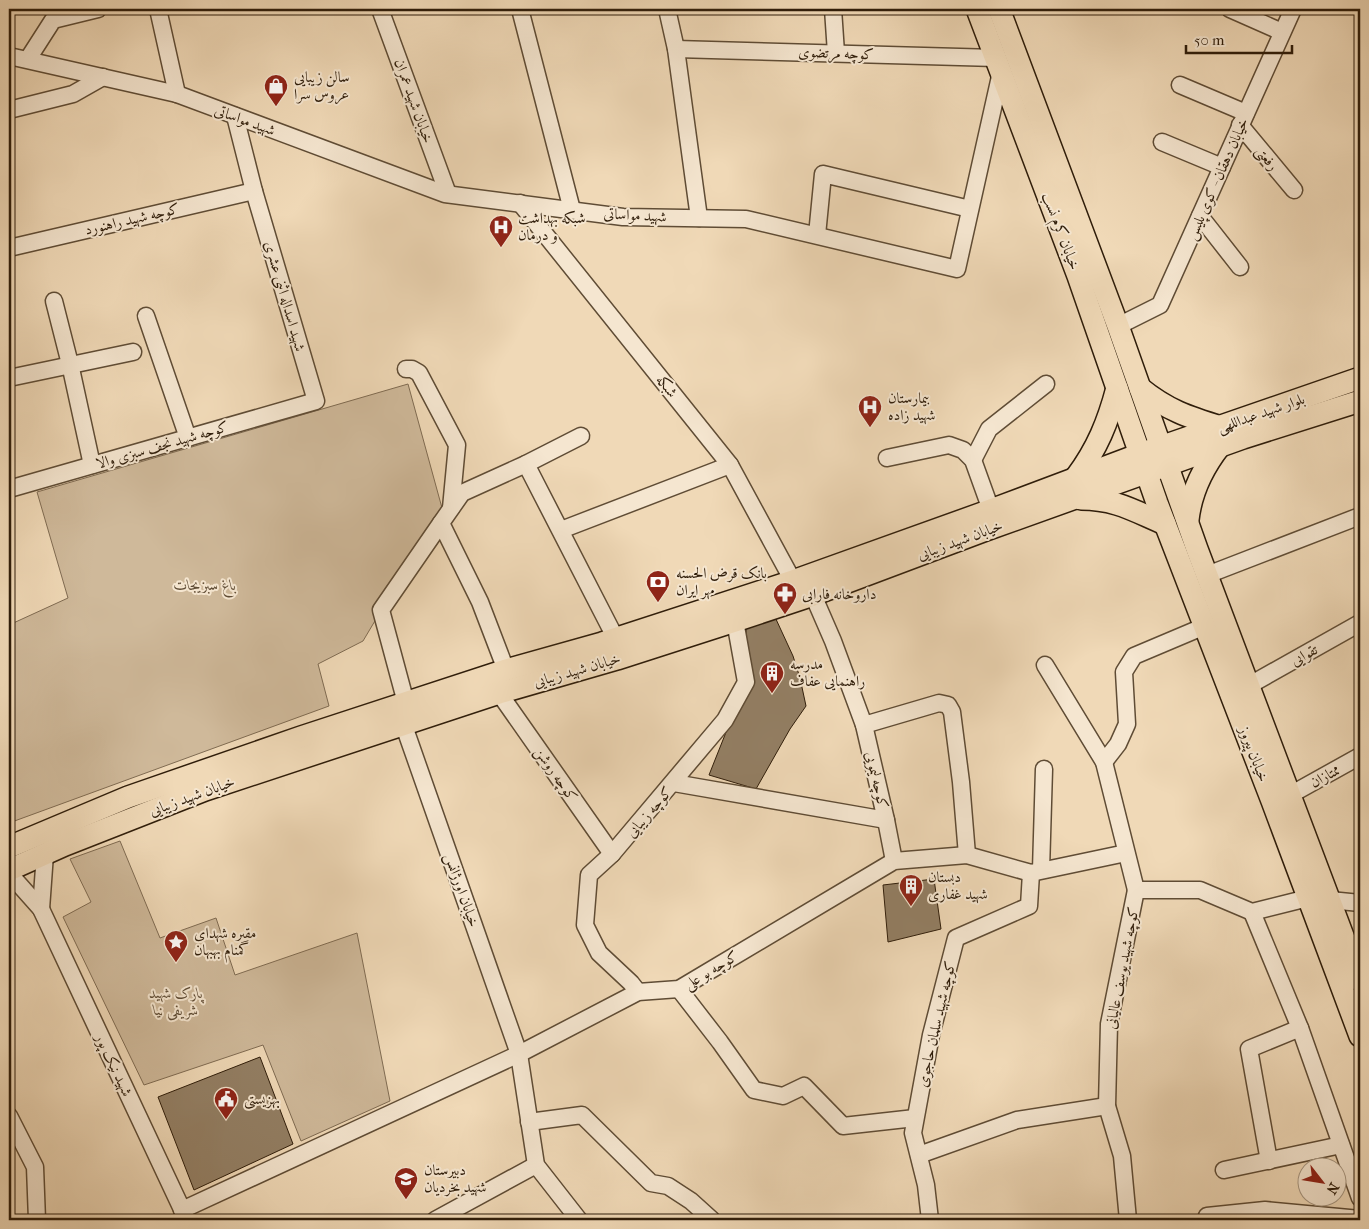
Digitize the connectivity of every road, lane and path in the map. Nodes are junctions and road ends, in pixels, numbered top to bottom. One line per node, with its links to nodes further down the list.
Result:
1 (98, 9): 15 (street)
2 (158, 9): 19 (street)
3 (380, 9): 27 (street, خیابان شهید عمران)
4 (520, 9): 30 (street)
5 (667, 9): 12 (street)
6 (833, 9): 13 (street)
7 (977, 9): 16 (main road, خیابان کرم نسب)
8 (999, 9): 38 (main road, خیابان کرم نسب)
9 (1230, 9): 11 (street)
10 (1293, 9): 11 (street, خیابان دهقان - کوی پلیس)
11 (1282, 32): 22 (street, خیابان دهقان - کوی پلیس)
12 (676, 49): 13 (street, کوچه مرتضوی); 32 (street)
13 (836, 53): 16 (street, کوچه مرتضوی)
14 (9, 56): 15 (street, شهید مواساتی)
15 (28, 60): 17 (street, شهید مواساتی)
16 (998, 65): 29 (street, شهید مواساتی); 39 (main road, خیابان کرم نسب)
17 (103, 77): 19 (street, شهید مواساتی); 20 (street)
18 (1180, 85): 22 (street)
19 (177, 94): 21 (street, شهید مواساتی)
20 (9, 110)
21 (235, 116): 26 (street, شهید اسداله اثنی عشری); 27 (street, شهید مواساتی)
22 (1243, 119): 24 (street, خیابان دهقان - کوی پلیس); 25 (street, رفعتی)
23 (1162, 142): 24 (street)
24 (1222, 167): 31 (street, خیابان دهقان - کوی پلیس)
25 (1294, 190)
26 (254, 191): 34 (street, کوچه شهید راهنورد); 48 (street, شهید اسداله اثنی عشری)
27 (448, 194): 28 (street, شهید مواساتی)
28 (520, 204): 30 (street, شهید مواساتی); 59 (street, شبکه)
29 (970, 209): 33 (street, شهید مواساتی); 33 (street)
30 (572, 210): 32 (street, شهید مواساتی)
31 (1200, 216): 35 (street); 38 (street, خیابان دهقان - کوی پلیس)
32 (698, 218): 33 (street, شهید مواساتی)
33 (816, 235)
34 (9, 248)
35 (1240, 267)
36 (54, 301): 41 (street)
37 (146, 316): 51 (street)
38 (1118, 326): 39 (main road); 47 (main road, خیابان کرم نسب)
39 (1098, 335): 46 (main road, خیابان کرم نسب)
40 (133, 352): 41 (street)
41 (70, 364): 43 (street); 58 (street)
42 (406, 369): 63 (street)
43 (9, 378)
44 (1360, 378): 52 (main road, بلوار شهید عبداللهی)
45 (1046, 384): 55 (street)
46 (1117, 388): 56 (main road, خیابان کرم نسب); 60 (main road)
47 (1140, 388): 52 (main road); 53 (main road, خیابان کرم نسب)
48 (316, 401): 51 (street, کوچه شهید نجف سبزی والا)
49 (1360, 401): 52 (main road, بلوار شهید عبداللهی)
50 (581, 436): 57 (street)
51 (188, 438): 58 (street, کوچه شهید نجف سبزی والا)
52 (1211, 440): 53 (main road, بلوار شهید عبداللهی); 67 (main road)
53 (1164, 456): 56 (main road, بلوار شهید عبداللهی); 67 (main road, خیابان پیروز)
54 (887, 458): 55 (street)
55 (973, 460): 64 (street)
56 (1143, 463): 60 (main road, خیابان شهید زیبایی); 62 (main road, خیابان شهید زیبایی); 68 (main road, خیابان پیروز)
57 (526, 464): 63 (street); 69 (street)
58 (92, 465): 61 (street, کوچه شهید نجف سبزی والا)
59 (730, 465): 69 (street); 71 (street, شبکه)
60 (1076, 477): 64 (main road, خیابان شهید زیبایی)
61 (9, 489)
62 (1070, 500): 68 (main road); 72 (main road, خیابان شهید زیبایی)
63 (451, 508): 66 (street)
64 (991, 510): 71 (main road, خیابان شهید زیبایی)
65 (1360, 516): 70 (street)
66 (441, 523): 78 (street); 81 (street)
67 (1188, 523): 70 (main road, خیابان پیروز)
68 (1165, 524): 75 (main road, خیابان پیروز)
69 (561, 530): 76 (street)
70 (1207, 575): 79 (main road, خیابان پیروز)
71 (793, 581): 76 (main road, خیابان شهید زیبایی)
72 (813, 595): 73 (main road, خیابان شهید زیبایی); 82 (street, کوچه لیمویی)
73 (735, 621): 80 (main road, خیابان شهید زیبایی); 88 (street, کوچه زیبایی)
74 (1360, 623): 79 (street, تقوایی)
75 (1205, 626): 86 (street); 100 (main road, خیابان پیروز)
76 (616, 639): 78 (main road, خیابان شهید زیبایی)
77 (1045, 665): 86 (street)
78 (506, 670): 81 (main road, خیابان شهید زیبایی)
79 (1248, 686): 89 (main road, خیابان پیروز)
80 (499, 693): 83 (main road, خیابان شهید زیبایی); 94 (street, کوچه روشن)
81 (406, 703): 84 (main road, خیابان شهید زیبایی)
82 (864, 725): 90 (street, کوچه لیمویی); 95 (street)
83 (404, 726): 84 (main road, خیابان شهید زیبایی); 110 (street, خیابان اورژانس)
84 (305, 747): 91 (main road, خیابان شهید زیبایی); 93 (main road, خیابان شهید زیبایی)
85 (1360, 756): 89 (street, ممتازان)
86 (1104, 762): 92 (street)
87 (1044, 769): 98 (street)
88 (674, 783): 90 (street, کوچه لیمویی); 94 (street, کوچه زیبایی)
89 (1290, 795): 101 (main road, خیابان پیروز)
90 (886, 820): 96 (street)
91 (9, 847)
92 (1126, 852): 98 (street); 99 (street)
93 (45, 854): 97 (main road, خیابان شهید زیبایی); 103 (street, شهید نیک پور)
94 (612, 854): 107 (street, کوچه زیبایی)
95 (966, 855): 96 (street); 98 (street)
96 (894, 861): 106 (street, کوچه بو علی)
97 (9, 871): 103 (street, شهید نیک پور)
98 (1036, 872): 113 (street, کوچه شهید سلمان حاجوی)
99 (1136, 890): 104 (street, کوچه شهید یوسف عالیانی); 111 (street, کوچه شهید یوسف عالیانی)
100 (1308, 898): 104 (street); 109 (main road, خیابان پیروز)
101 (1330, 900): 102 (street); 105 (main road, خیابان پیروز)
102 (1360, 903)
103 (42, 909): 121 (street, شهید نیک پور)
104 (1252, 912): 108 (street)
105 (1360, 981)
106 (679, 989): 107 (street, کوچه بو علی); 113 (street)
107 (638, 992): 110 (street, کوچه بو علی)
108 (1300, 1028): 115 (street); 117 (street)
109 (1360, 1036)
110 (519, 1054): 114 (street, خیابان اورژانس); 121 (street, کوچه بو علی)
111 (1108, 1106): 116 (street); 129 (street, کوچه شهید یوسف عالیانی)
112 (9, 1116): 124 (street)
113 (915, 1118): 116 (street, کوچه شهید سلمان حاجوی)
114 (529, 1122): 118 (street, خیابان اورژانس); 127 (street)
115 (1341, 1145): 117 (street); 120 (street)
116 (918, 1155): 128 (street, کوچه شهید سلمان حاجوی)
117 (1269, 1160): 119 (street)
118 (536, 1165): 125 (street); 126 (street)
119 (1224, 1170)
120 (1360, 1198)
121 (185, 1215)
122 (1207, 1216): 123 (street)
123 (1360, 1219)
124 (37, 1220)
125 (434, 1220)
126 (579, 1220)
127 (712, 1220)
128 (930, 1220)
129 (1128, 1220)

